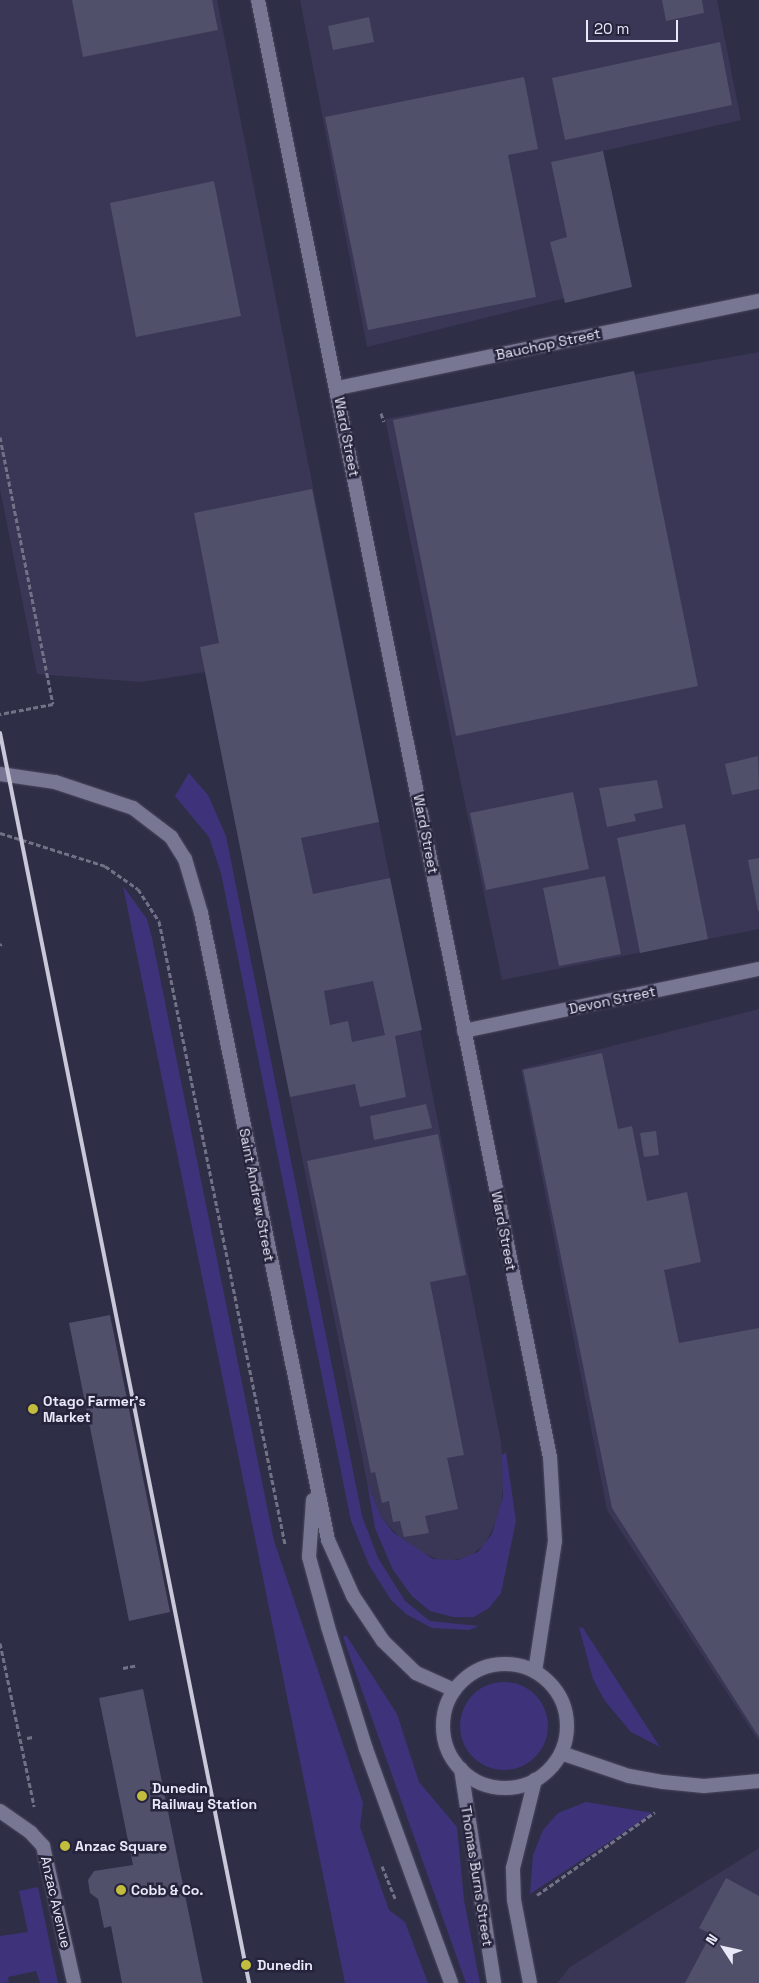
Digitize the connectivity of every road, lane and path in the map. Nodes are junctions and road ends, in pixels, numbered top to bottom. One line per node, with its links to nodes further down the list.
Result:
1 (258, 0): 3 (street, Ward Street)
2 (759, 301): 3 (street, Bauchop Street)
3 (338, 388): 11 (street, Ward Street)
4 (381, 413): 5 (path)
5 (384, 422)
6 (0, 437): 7 (path)
7 (0, 714)
8 (0, 774): 12 (street, Saint Andrew Street)
9 (0, 833): 13 (path)
10 (759, 969): 11 (street, Devon Street)
11 (464, 1031): 17 (street, Ward Street)
12 (314, 1483): 18 (street, Saint Andrew Street); 32 (street)
13 (288, 1553)
14 (0, 1643): 27 (path)
15 (138, 1665): 16 (path)
16 (123, 1668)
17 (535, 1671): 18 (street); 21 (street)
18 (454, 1690): 22 (street)
19 (33, 1737): 20 (path)
20 (27, 1738)
21 (561, 1753): 23 (street); 24 (street)
22 (461, 1769): 23 (street); 33 (street, Thomas Burns Street)
23 (535, 1780): 34 (street)
24 (759, 1781)
25 (0, 1811): 27 (street, Anzac Avenue)
26 (655, 1812): 29 (path)
27 (39, 1842): 31 (street, Anzac Avenue)
28 (380, 1861): 30 (path)
29 (532, 1899)
30 (399, 1902)
31 (74, 1983)
32 (451, 1983)
33 (494, 1983)
34 (530, 1983)

